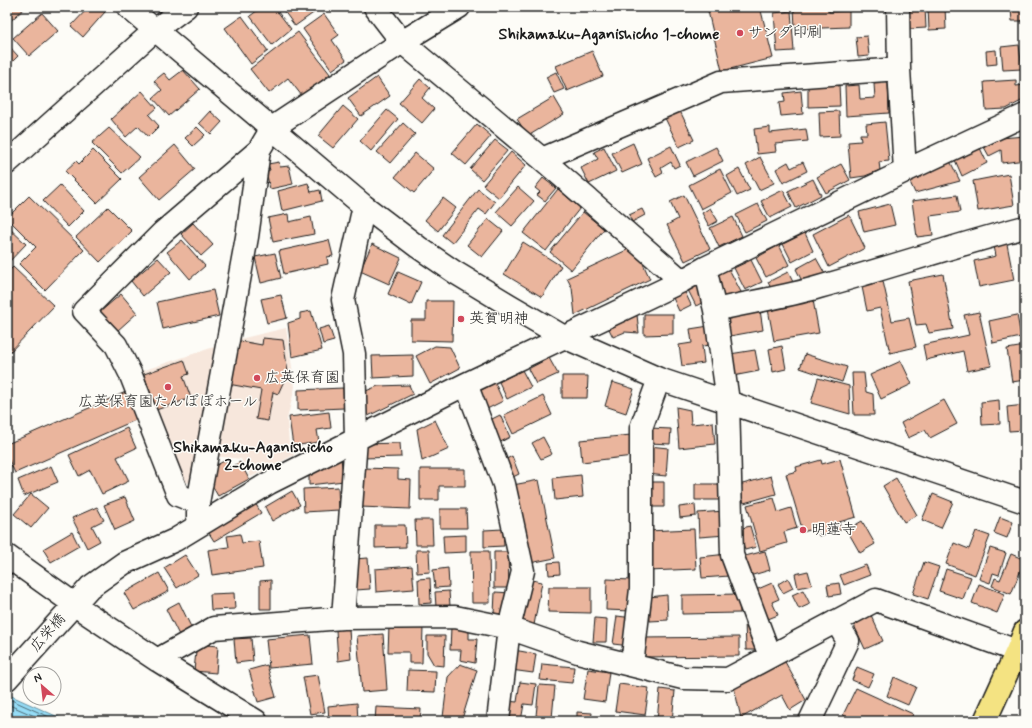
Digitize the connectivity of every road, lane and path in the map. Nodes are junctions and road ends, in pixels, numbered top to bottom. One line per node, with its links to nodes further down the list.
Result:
1 (128, 7): 6 (street)
2 (186, 7): 6 (street)
3 (375, 7): 7 (street)
4 (459, 7): 7 (street)
5 (898, 7): 8 (street)
6 (155, 30): 10 (street); 13 (street)
7 (402, 42): 10 (street); 12 (street)
8 (899, 69): 12 (street); 14 (street)
9 (1025, 115): 14 (street, 広栄橋)
10 (272, 128): 11 (street); 15 (street)
11 (259, 150): 26 (street); 26 (street)
12 (542, 159): 18 (street)
13 (7, 163)
14 (905, 171): 17 (street, 広栄橋)
15 (364, 206): 20 (street); 24 (street)
16 (1025, 227): 19 (street)
17 (705, 268): 18 (street, 広栄橋); 19 (street)
18 (682, 281): 20 (street, 広栄橋)
19 (715, 310): 23 (street)
20 (564, 337): 21 (street); 22 (street, 広栄橋)
21 (659, 379): 23 (street); 37 (street)
22 (466, 384): 24 (street, 広栄橋); 32 (street)
23 (728, 401): 25 (street); 35 (street)
24 (356, 439): 27 (street, 広栄橋); 30 (street)
25 (1025, 502)
26 (198, 503): 27 (street)
27 (198, 526): 29 (street, 広栄橋)
28 (7, 556): 29 (street)
29 (74, 604): 36 (street); 38 (street, 広栄橋)
30 (343, 618): 32 (street); 36 (street)
31 (836, 621): 34 (street); 35 (street); 41 (street)
32 (509, 628): 37 (street); 40 (street)
33 (1025, 631): 34 (main road)
34 (1021, 652): 42 (main road)
35 (770, 656): 37 (street)
36 (157, 660): 39 (street)
37 (632, 665)
38 (7, 679)
39 (256, 721)
40 (498, 721)
41 (810, 721)
42 (985, 721)

